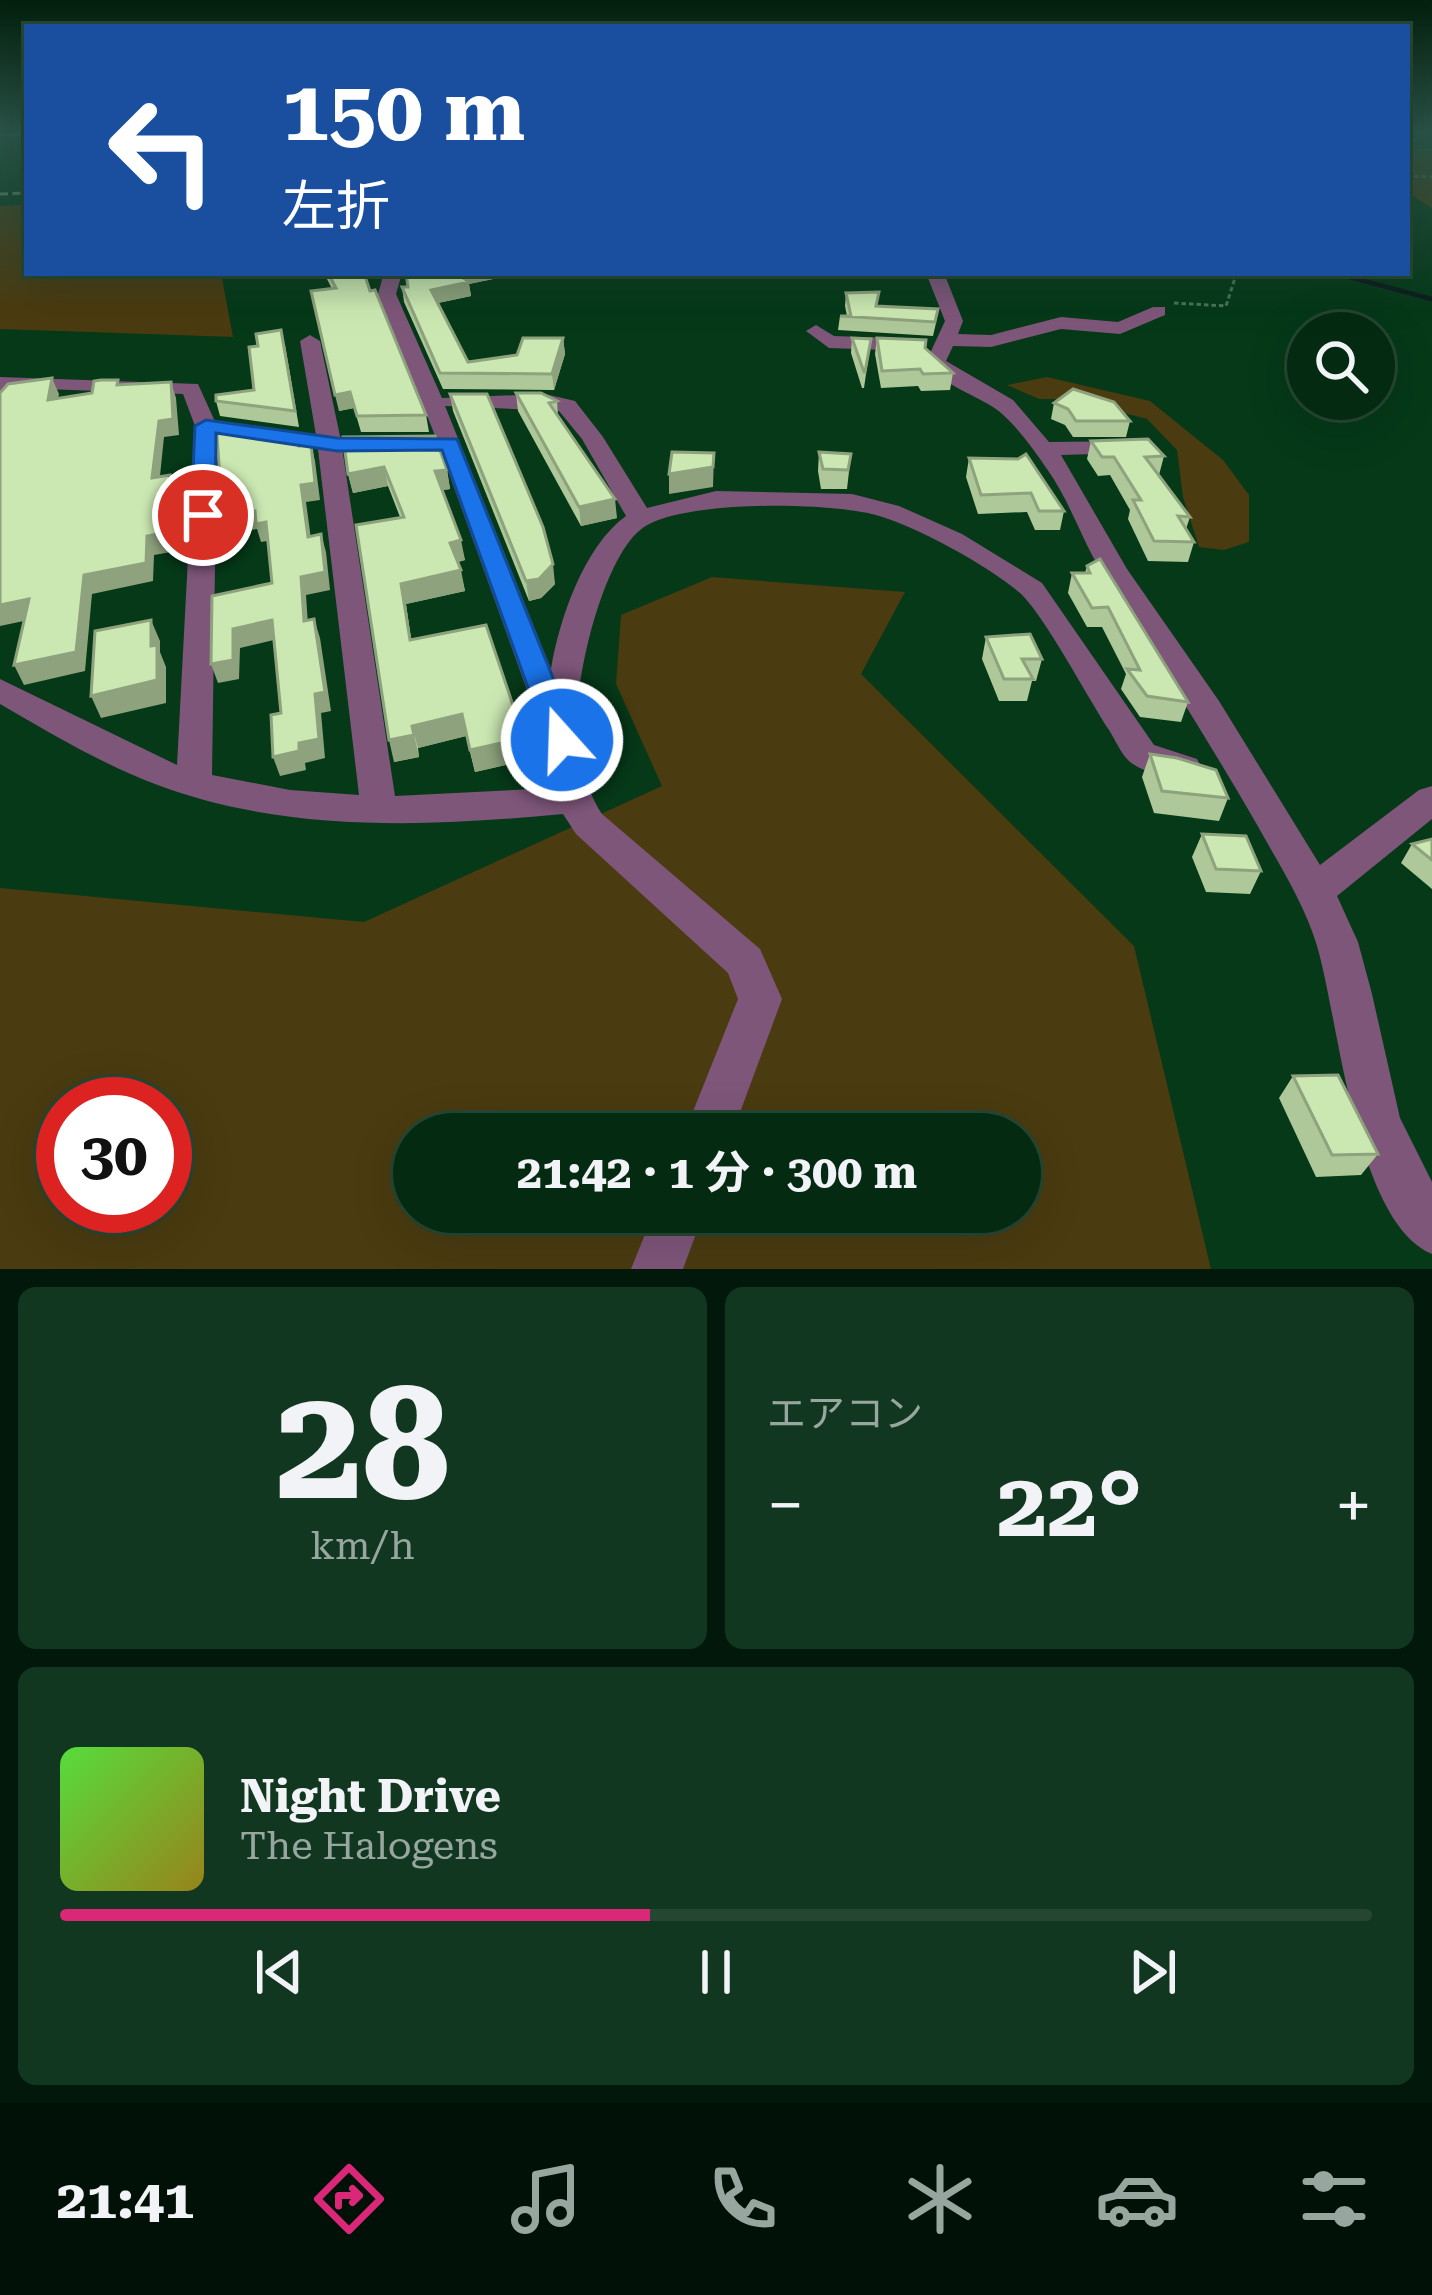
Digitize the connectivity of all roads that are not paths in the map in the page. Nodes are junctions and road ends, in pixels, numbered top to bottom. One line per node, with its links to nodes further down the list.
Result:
1 (389, 276): 8 (street)
2 (937, 276): 6 (street)
3 (1159, 311): 6 (street)
4 (816, 331): 6 (street)
5 (310, 341): 18 (street)
6 (944, 344): 10 (street)
7 (0, 400): 14 (street)
8 (432, 400): 11 (street); 13 (street)
9 (1141, 446): 10 (street)
10 (1045, 449): 15 (street)
11 (640, 518): 13 (street); 15 (street)
12 (0, 690): 14 (street)
13 (562, 740): 17 (street)
14 (194, 784): 18 (street)
15 (1253, 790): 19 (street)
16 (1432, 799): 19 (street)
17 (573, 800): 18 (street); 20 (street)
18 (379, 808)
19 (1316, 891): 21 (street)
20 (716, 1113)
21 (1432, 1228)
22 (671, 1233): 23 (street)
23 (657, 1269)

